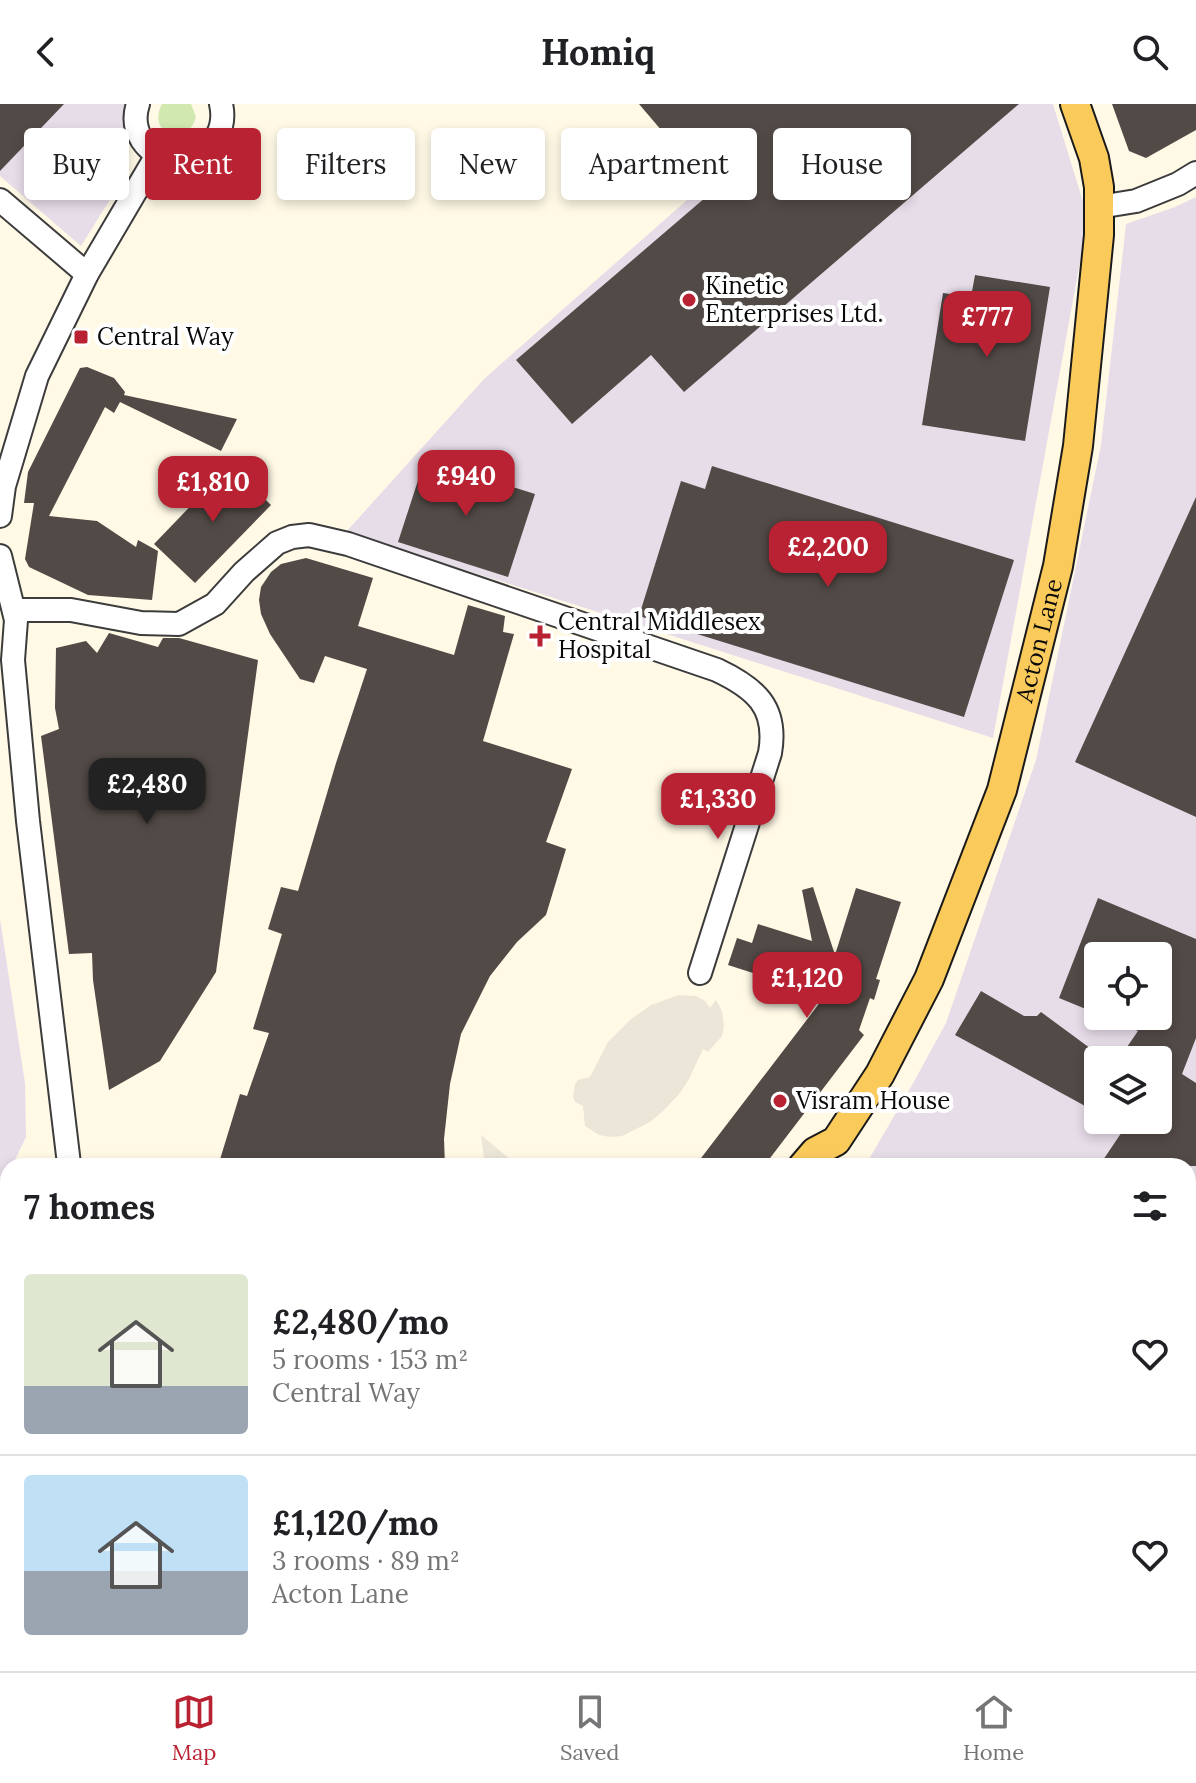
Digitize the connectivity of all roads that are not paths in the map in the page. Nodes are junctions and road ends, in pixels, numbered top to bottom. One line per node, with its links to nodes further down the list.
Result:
1 (138, 104): 5 (street)
2 (221, 104): 4 (street)
3 (1075, 104): 9 (main road, Acton Lane)
4 (219, 128)
5 (145, 144)
6 (1196, 173): 9 (street)
7 (145, 175): 10 (street)
8 (0, 200): 10 (street)
9 (1099, 207): 16 (main road, Acton Lane)
10 (87, 274): 11 (street)
11 (2, 486): 12 (street)
12 (0, 516)
13 (0, 556): 14 (street)
14 (14, 610): 15 (street); 17 (street)
15 (700, 973)
16 (835, 1154): 18 (main road, Acton Lane)
17 (67, 1158)
18 (810, 1158)

